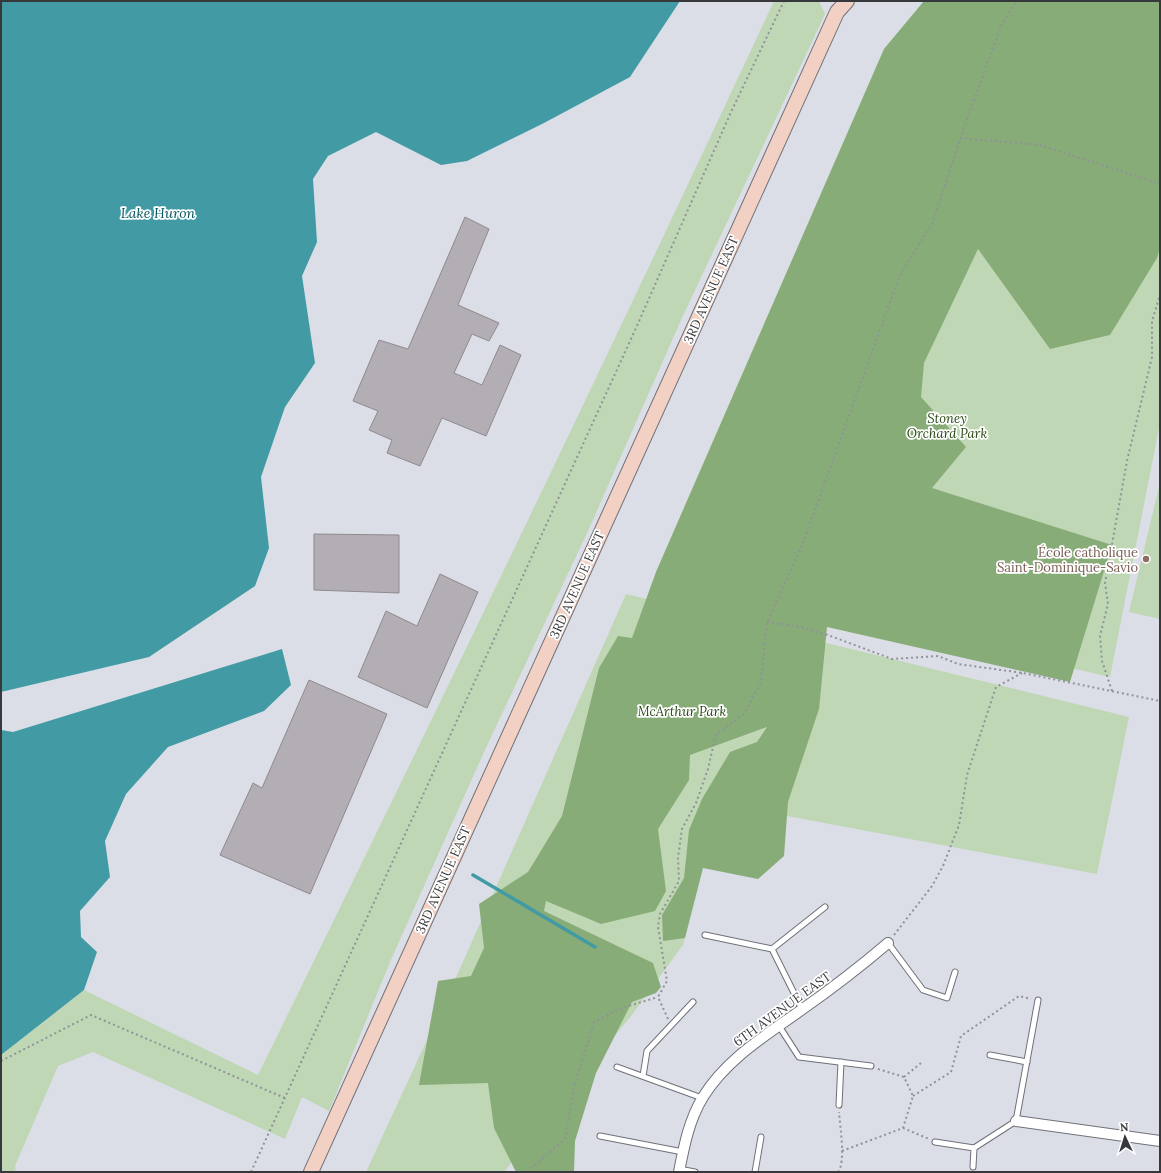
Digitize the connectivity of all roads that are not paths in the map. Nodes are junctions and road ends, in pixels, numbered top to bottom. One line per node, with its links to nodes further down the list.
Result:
1 (847, 1): 28 (main road, 3RD AVENUE EAST)
2 (825, 908): 5 (lane)
3 (705, 935): 5 (lane)
4 (888, 943): 6 (lane); 9 (street, 6TH AVENUE EAST)
5 (772, 949): 9 (lane)
6 (955, 972)
7 (1038, 1000): 13 (lane)
8 (693, 1002): 16 (lane)
9 (802, 1010): 10 (street, 6TH AVENUE EAST)
10 (779, 1026): 12 (lane); 17 (street, 6TH AVENUE EAST)
11 (990, 1055): 13 (lane)
12 (841, 1062): 14 (lane); 18 (lane)
13 (1027, 1062): 19 (lane)
14 (871, 1066)
15 (617, 1067): 16 (lane)
16 (643, 1076): 17 (lane)
17 (702, 1098): 25 (street, 6TH AVENUE EAST)
18 (839, 1105)
19 (1016, 1121): 22 (street); 24 (lane)
20 (600, 1136): 25 (lane)
21 (761, 1137): 30 (lane)
22 (1160, 1141)
23 (935, 1142): 24 (lane)
24 (974, 1148): 26 (lane)
25 (683, 1152): 27 (street, 6TH AVENUE EAST)
26 (973, 1167)
27 (679, 1170): 29 (lane)
28 (311, 1172)
29 (695, 1172)
30 (755, 1172)

